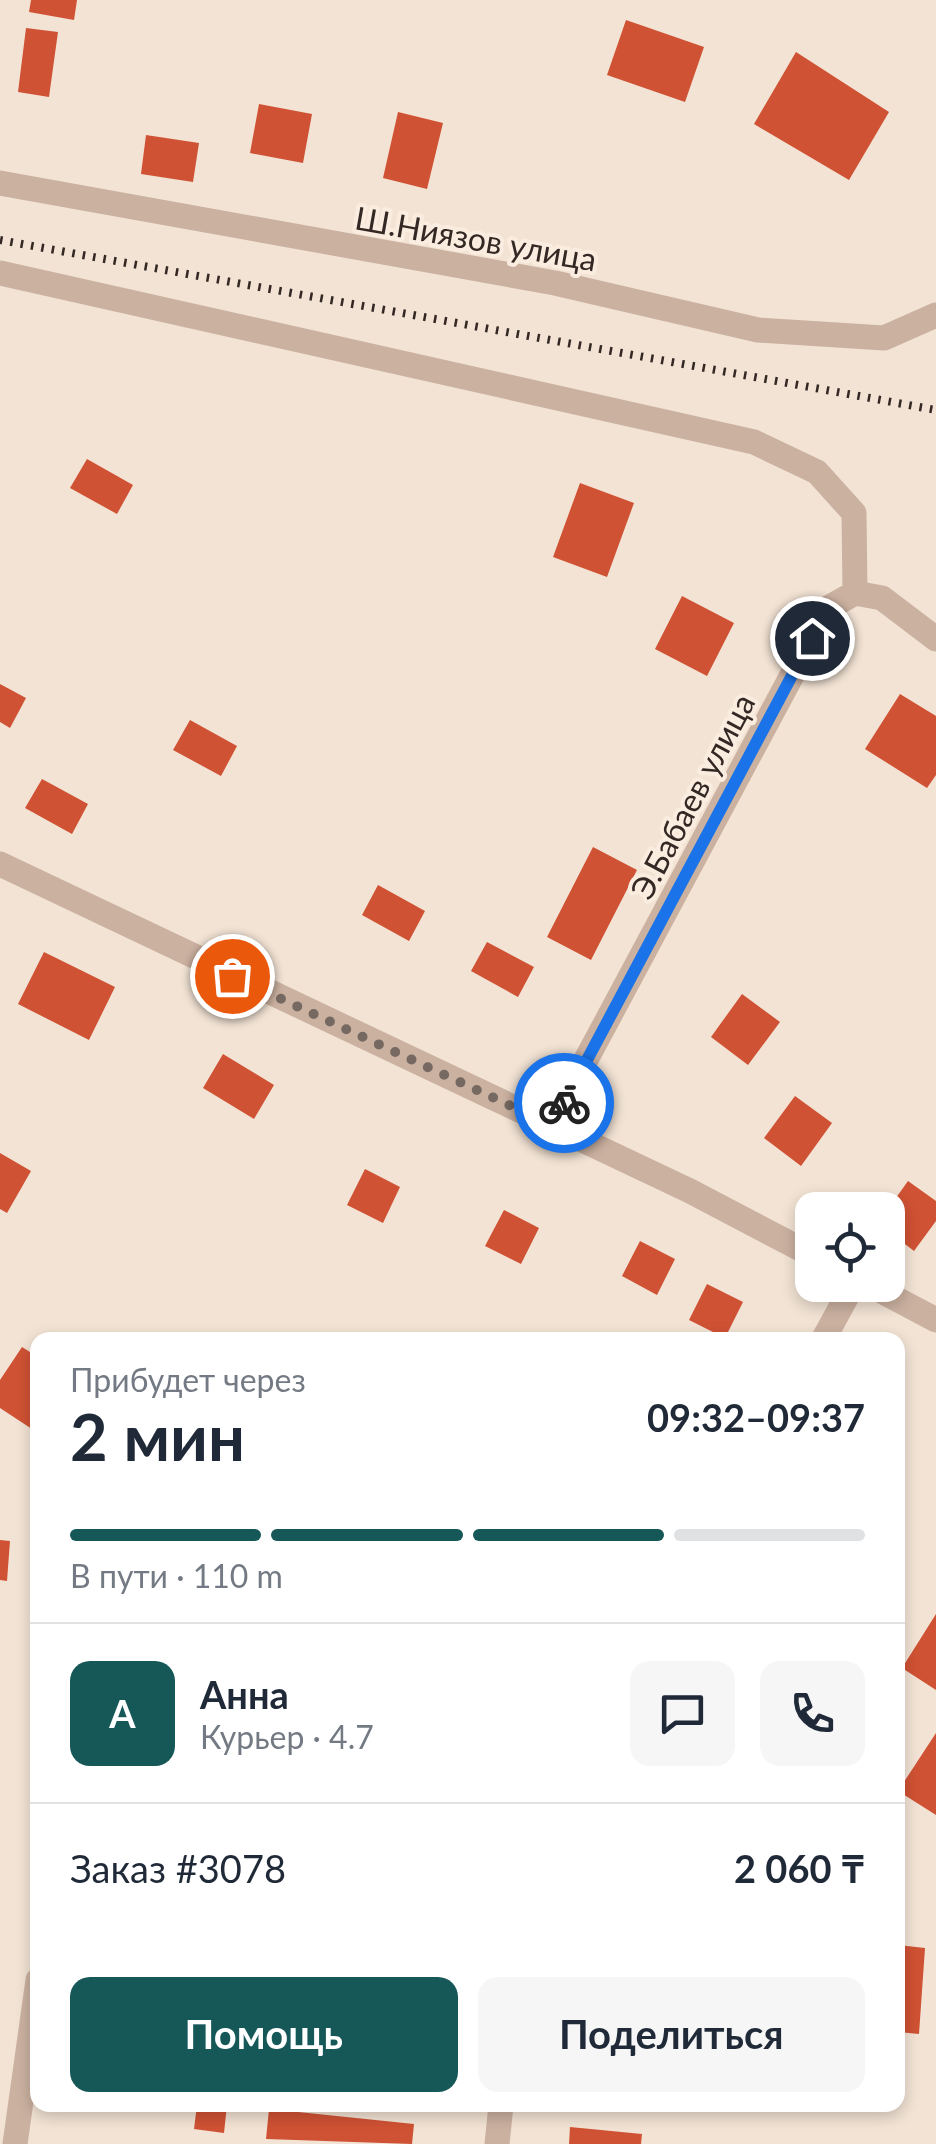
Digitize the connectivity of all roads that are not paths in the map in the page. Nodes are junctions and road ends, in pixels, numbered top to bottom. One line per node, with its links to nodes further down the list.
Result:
1 (0, 182): 3 (street, Ш.Ниязов улица)
2 (0, 273): 4 (street)
3 (936, 315)
4 (856, 593): 5 (street); 7 (street, Э.Бабаев улица)
5 (936, 639)
6 (0, 864): 7 (street)
7 (552, 1125): 8 (street)
8 (795, 1246)
9 (844, 1302): 12 (street)
10 (902, 1302): 11 (street)
11 (936, 1320)
12 (827, 1332)
13 (30, 2037): 15 (street)
14 (500, 2112): 16 (street)
15 (15, 2144)
16 (497, 2144)

